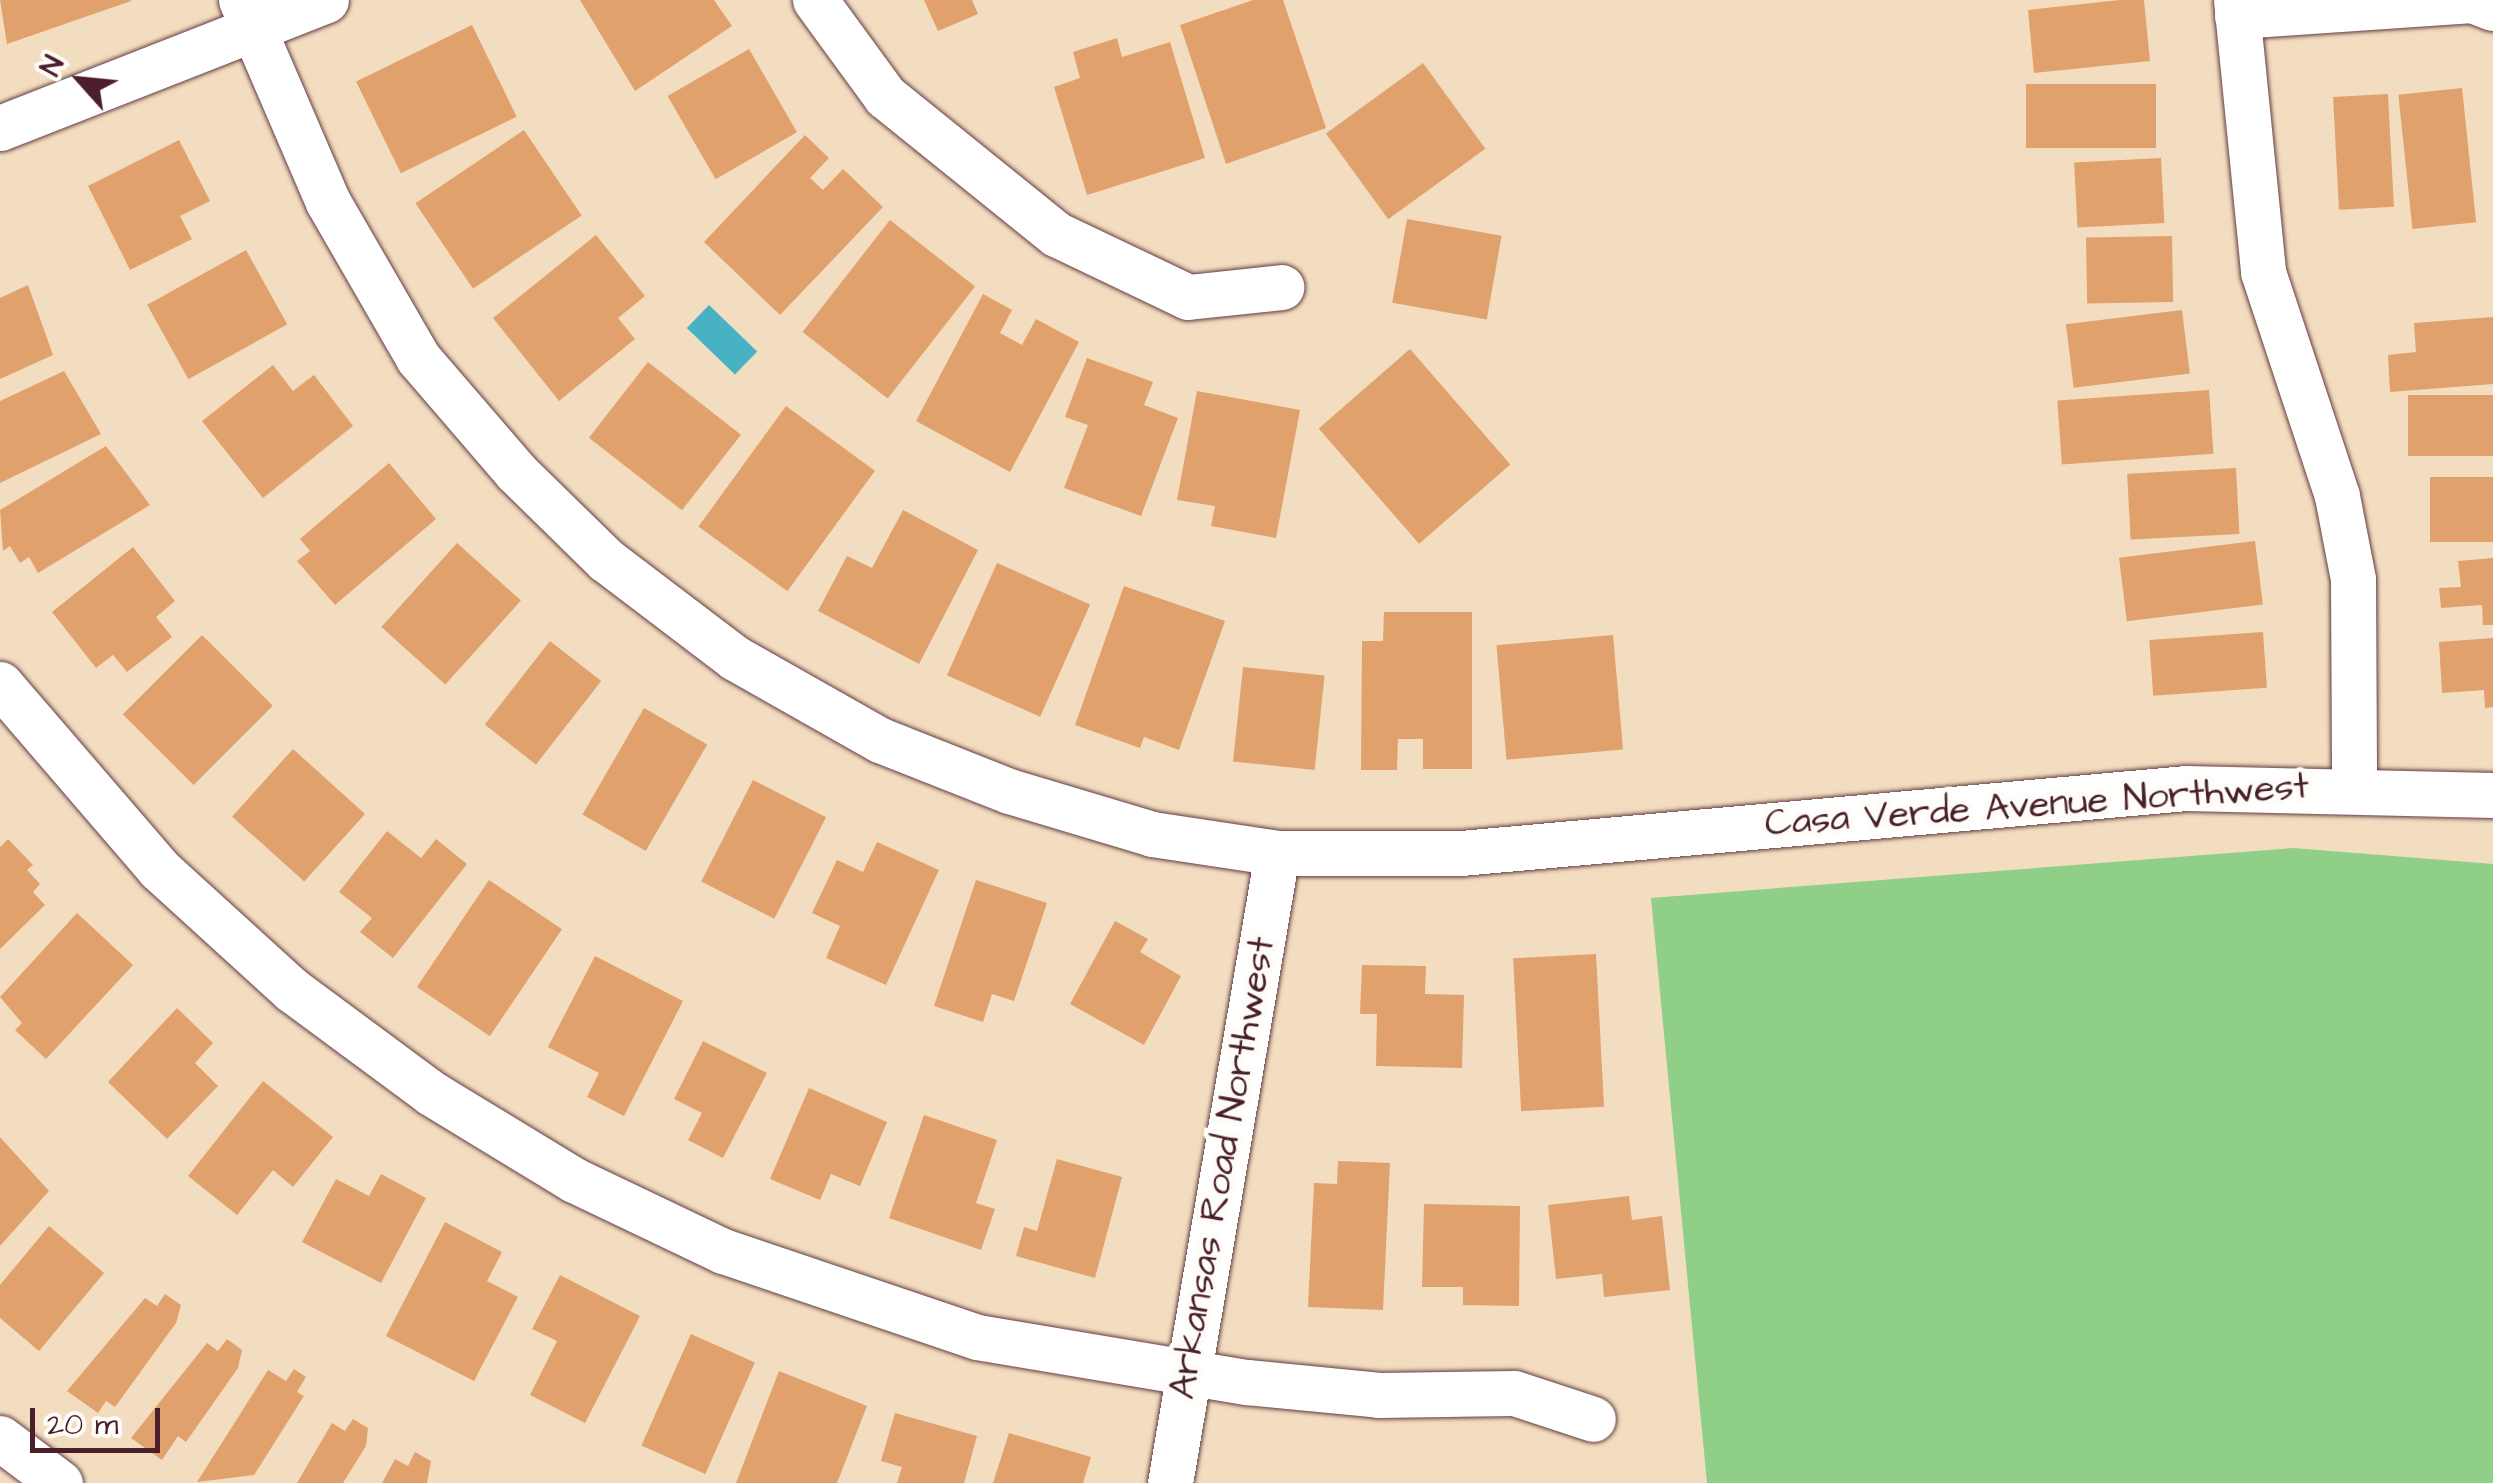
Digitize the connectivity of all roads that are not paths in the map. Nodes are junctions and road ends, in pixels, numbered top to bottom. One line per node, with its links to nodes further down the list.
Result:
1 (326, 0): 5 (street)
2 (815, 0): 7 (street)
3 (2236, 8): 4 (street); 9 (street)
4 (2493, 8)
5 (246, 14): 6 (street); 11 (street, Casa Verde Avenue Northwest)
6 (0, 128)
7 (1282, 287)
8 (0, 684): 12 (street)
9 (2354, 785): 10 (street, Casa Verde Avenue Northwest); 11 (street, Casa Verde Avenue Northwest)
10 (2493, 795)
11 (1277, 853): 12 (street, Arkansas Road Northwest)
12 (1187, 1376): 13 (street); 16 (street, Arkansas Road Northwest)
13 (1593, 1419)
14 (0, 1438): 15 (street)
15 (60, 1483)
16 (1170, 1483)

